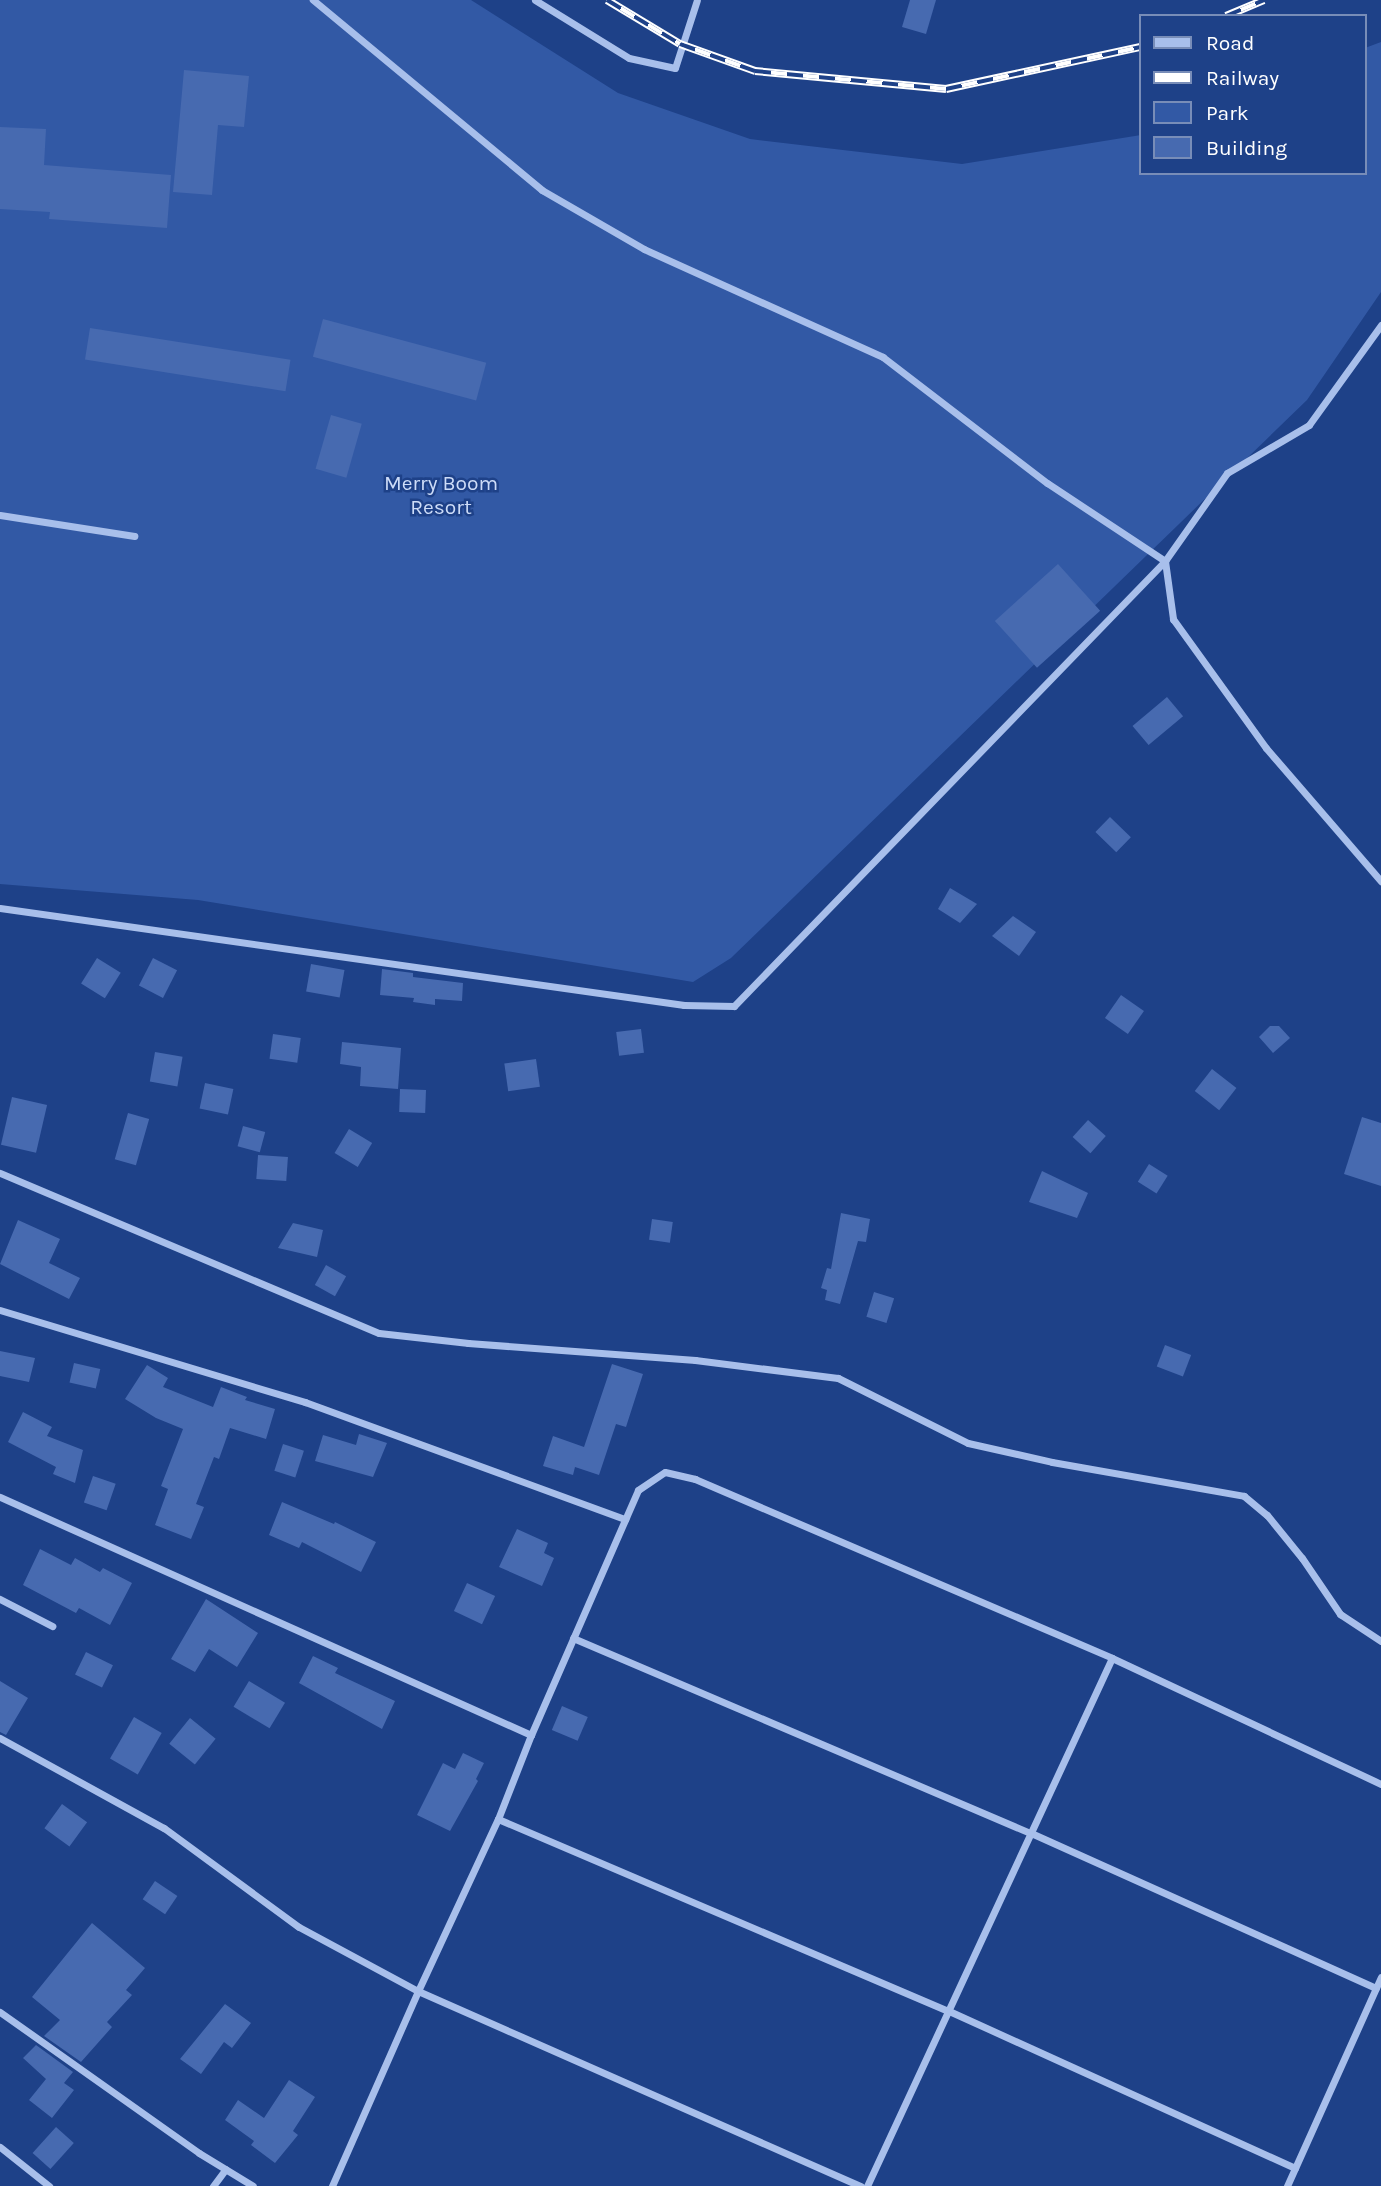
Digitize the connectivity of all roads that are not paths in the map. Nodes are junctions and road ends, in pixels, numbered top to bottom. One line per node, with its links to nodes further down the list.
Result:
1 (313, 0): 7 (street)
2 (535, 0): 3 (street)
3 (697, 0)
4 (1381, 325): 7 (street)
5 (0, 515): 6 (street)
6 (134, 536)
7 (1165, 561): 8 (street); 9 (street)
8 (1381, 881)
9 (0, 908)
10 (0, 1173): 17 (street)
11 (0, 1310): 13 (street)
12 (0, 1497): 19 (street)
13 (625, 1519): 16 (street); 18 (street)
14 (0, 1598): 15 (street)
15 (52, 1626)
16 (573, 1638): 19 (street); 23 (street)
17 (1381, 1641)
18 (1112, 1658): 21 (street); 23 (street)
19 (531, 1735): 22 (street)
20 (0, 1738): 26 (street)
21 (1381, 1784)
22 (498, 1819): 26 (street); 27 (street)
23 (1031, 1833): 25 (street); 27 (street)
24 (1381, 1976): 25 (street)
25 (1376, 1988): 30 (street)
26 (418, 1990): 35 (street); 36 (street)
27 (949, 2011): 30 (street); 37 (street)
28 (0, 2012): 31 (street)
29 (0, 2147): 32 (street)
30 (1295, 2168): 38 (street)
31 (226, 2169): 33 (street); 34 (street)
32 (49, 2186)
33 (212, 2186)
34 (253, 2186)
35 (332, 2186)
36 (861, 2186)
37 (867, 2186)
38 (1287, 2186)

